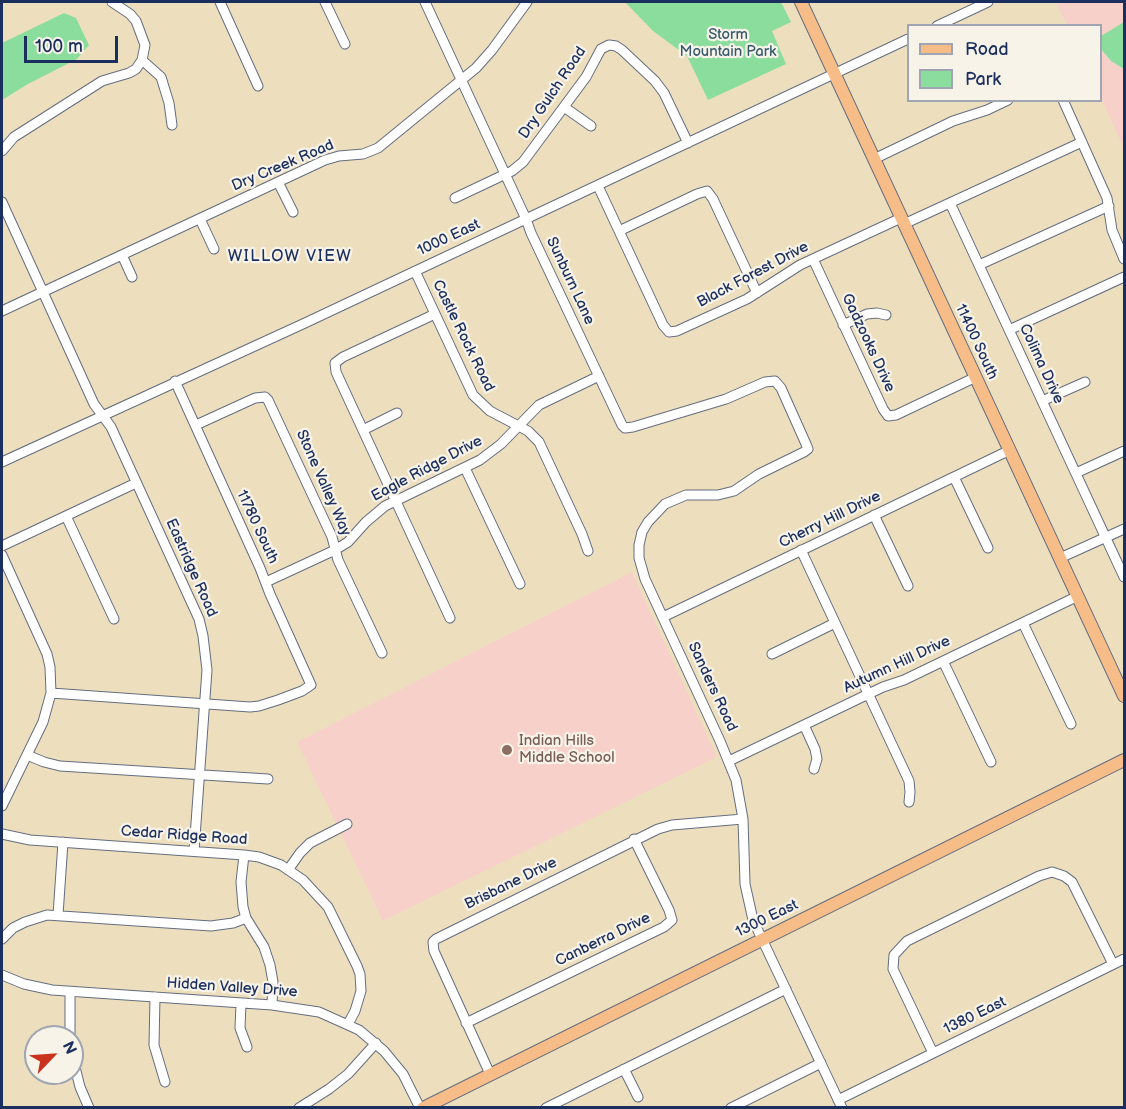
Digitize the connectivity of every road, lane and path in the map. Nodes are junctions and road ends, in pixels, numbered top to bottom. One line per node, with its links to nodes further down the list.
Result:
1 (112, 2): 11 (street)
2 (220, 2): 14 (street)
3 (325, 2): 10 (street)
4 (425, 2): 13 (street, Sunburn Lane)
5 (525, 2): 13 (street, Dry Creek Road)
6 (801, 2): 12 (main road, 11400 South)
7 (988, 2): 8 (street)
8 (941, 24)
9 (907, 40): 12 (street, 1000 East)
10 (345, 44)
11 (142, 60): 18 (street); 22 (street)
12 (834, 74): 21 (street, 1000 East); 23 (main road, 11400 South)
13 (462, 80): 24 (street, Sunburn Lane); 25 (street, Dry Creek Road)
14 (258, 86)
15 (1004, 102): 23 (street)
16 (1064, 102): 20 (street)
17 (564, 107): 19 (street); 21 (street, Dry Gulch Road); 24 (street, Dry Gulch Road)
18 (172, 125)
19 (591, 126)
20 (1082, 142): 29 (street, Black Forest Drive); 30 (street)
21 (688, 143): 26 (street, 1000 East)
22 (2, 151)
23 (874, 159): 34 (main road, 11400 South)
24 (505, 174): 27 (street, Dry Gulch Road); 33 (street, Sunburn Lane)
25 (278, 182): 31 (street); 32 (street, Dry Creek Road)
26 (597, 186): 33 (street, 1000 East); 35 (street, Black Forest Drive)
27 (455, 198)
28 (2, 202): 44 (street, Eastridge Road)
29 (950, 203): 34 (street, Black Forest Drive); 40 (street, Colima Drive)
30 (1109, 206): 39 (street); 40 (street)
31 (293, 212)
32 (200, 219): 36 (street); 37 (street, Dry Creek Road)
33 (526, 219): 41 (street, 1000 East); 51 (street, Sunburn Lane)
34 (903, 221): 38 (street, Black Forest Drive); 52 (main road, 11400 South)
35 (618, 231): 45 (street, Black Forest Drive); 45 (street)
36 (214, 249)
37 (122, 255): 42 (street); 44 (street, Dry Creek Road)
38 (813, 259): 45 (street, Black Forest Drive); 49 (street, Gadzooks Drive)
39 (1125, 259)
40 (979, 265): 50 (street, Colima Drive)
41 (415, 271): 47 (street, Castle Rock Road); 53 (street, 1000 East)
42 (132, 277)
43 (1125, 277): 50 (street)
44 (43, 292): 46 (street, Dry Creek Road); 58 (street, Eastridge Road)
45 (757, 293)
46 (2, 311)
47 (435, 314): 60 (street, Castle Rock Road); 61 (street)
48 (885, 315): 49 (street)
49 (843, 325): 52 (street, Gadzooks Drive)
50 (1009, 330): 56 (street, Colima Drive)
51 (599, 376): 54 (street, Sunburn Lane); 60 (street, Eagle Ridge Drive)
52 (976, 377): 62 (main road, 11400 South)
53 (175, 381): 58 (street, 1000 East); 59 (street, 11780 South)
54 (775, 381): 86 (street, Sanders Road)
55 (1085, 382): 56 (street)
56 (1042, 401): 66 (street, Colima Drive)
57 (397, 413): 61 (street)
58 (102, 415): 64 (street, 1000 East); 68 (street, Eastridge Road)
59 (196, 425): 76 (street, Stone Valley Way); 82 (street, 11780 South)
60 (518, 425): 65 (street, Eagle Ridge Drive); 78 (street, Castle Rock Road)
61 (363, 430): 69 (street)
62 (1010, 450): 67 (street, Cherry Hill Drive); 80 (main road, 11400 South)
63 (1125, 450): 66 (street)
64 (2, 462)
65 (465, 468): 69 (street, Eagle Ridge Drive); 83 (street)
66 (1076, 473): 73 (street, Colima Drive)
67 (954, 477): 70 (street, Cherry Hill Drive); 75 (street)
68 (136, 483): 71 (street); 97 (street, Eastridge Road)
69 (396, 501): 76 (street, Eagle Ridge Drive); 87 (street)
70 (874, 515): 77 (street, Cherry Hill Drive); 84 (street)
71 (66, 516): 74 (street); 88 (street)
72 (1125, 529): 73 (street)
73 (1106, 537): 80 (street); 81 (street, Colima Drive)
74 (2, 546)
75 (988, 548)
76 (335, 550): 82 (street, Eagle Ridge Drive); 91 (street, Stone Valley Way)
77 (801, 550): 86 (street, Cherry Hill Drive); 89 (street)
78 (588, 551)
79 (2, 555): 94 (street)
80 (1060, 558): 85 (main road, 11400 South)
81 (1125, 577)
82 (266, 582): 97 (street, 11780 South)
83 (520, 584)
84 (908, 586)
85 (1078, 596): 90 (street, Autumn Hill Drive); 96 (main road, 11400 South)
86 (663, 616): 102 (street, Sanders Road)
87 (450, 618)
88 (114, 619)
89 (836, 623): 92 (street); 95 (street)
90 (1023, 623): 93 (street, Autumn Hill Drive); 98 (street)
91 (382, 653)
92 (772, 654)
93 (943, 661): 95 (street, Autumn Hill Drive); 103 (street)
94 (51, 693): 97 (street); 100 (street)
95 (869, 694): 99 (street, Autumn Hill Drive); 107 (street)
96 (1125, 696)
97 (205, 704): 105 (street, Eastridge Road)
98 (1071, 724)
99 (804, 725): 102 (street, Autumn Hill Drive); 104 (street)
100 (27, 755): 105 (street); 108 (street)
101 (1125, 760): 119 (main road, 1300 East)
102 (729, 761): 109 (street, Sanders Road)
103 (991, 762)
104 (814, 770)
105 (200, 776): 106 (street); 114 (street, Eastridge Road)
106 (268, 779)
107 (909, 802)
108 (2, 806)
109 (743, 819): 112 (street, Brisbane Drive); 119 (street, Sanders Road)
110 (347, 824): 116 (street)
111 (2, 834): 113 (street, Cedar Ridge Road)
112 (634, 839): 129 (street, Brisbane Drive); 129 (street, Canberra Drive)
113 (63, 842): 114 (street, Cedar Ridge Road); 117 (street)
114 (194, 851): 115 (street, Cedar Ridge Road)
115 (244, 855): 116 (street, Cedar Ridge Road); 118 (street)
116 (288, 870): 130 (street, Cedar Ridge Road)
117 (58, 915): 118 (street); 120 (street)
118 (246, 918): 128 (street)
119 (761, 938): 124 (street, Sanders Road); 137 (main road, 1300 East)
120 (2, 939)
121 (1125, 959): 122 (street, 1380 East)
122 (1113, 964): 134 (street, 1380 East); 134 (street)
123 (2, 975): 125 (street, Hidden Valley Drive)
124 (786, 989): 135 (street, Sanders Road); 136 (street)
125 (70, 992): 126 (street, Hidden Valley Drive); 131 (street)
126 (155, 997): 127 (street, Hidden Valley Drive); 138 (street)
127 (241, 1004): 128 (street, Hidden Valley Drive); 133 (street)
128 (272, 1005): 130 (street, Hidden Valley Drive)
129 (466, 1023): 137 (street, Brisbane Drive)
130 (348, 1024): 132 (street, Hidden Valley Drive)
131 (70, 1025)
132 (376, 1043): 143 (street); 144 (street, Hidden Valley Drive)
133 (247, 1047)
134 (933, 1053): 141 (street, 1380 East)
135 (821, 1063): 141 (street, Sanders Road); 146 (street)
136 (624, 1069): 140 (street); 145 (street)
137 (490, 1074): 144 (main road, 1300 East)
138 (165, 1082)
139 (80, 1085): 142 (street)
140 (638, 1097)
141 (840, 1104)
142 (89, 1107)
143 (300, 1107)
144 (422, 1107)
145 (546, 1107)
146 (731, 1107)

